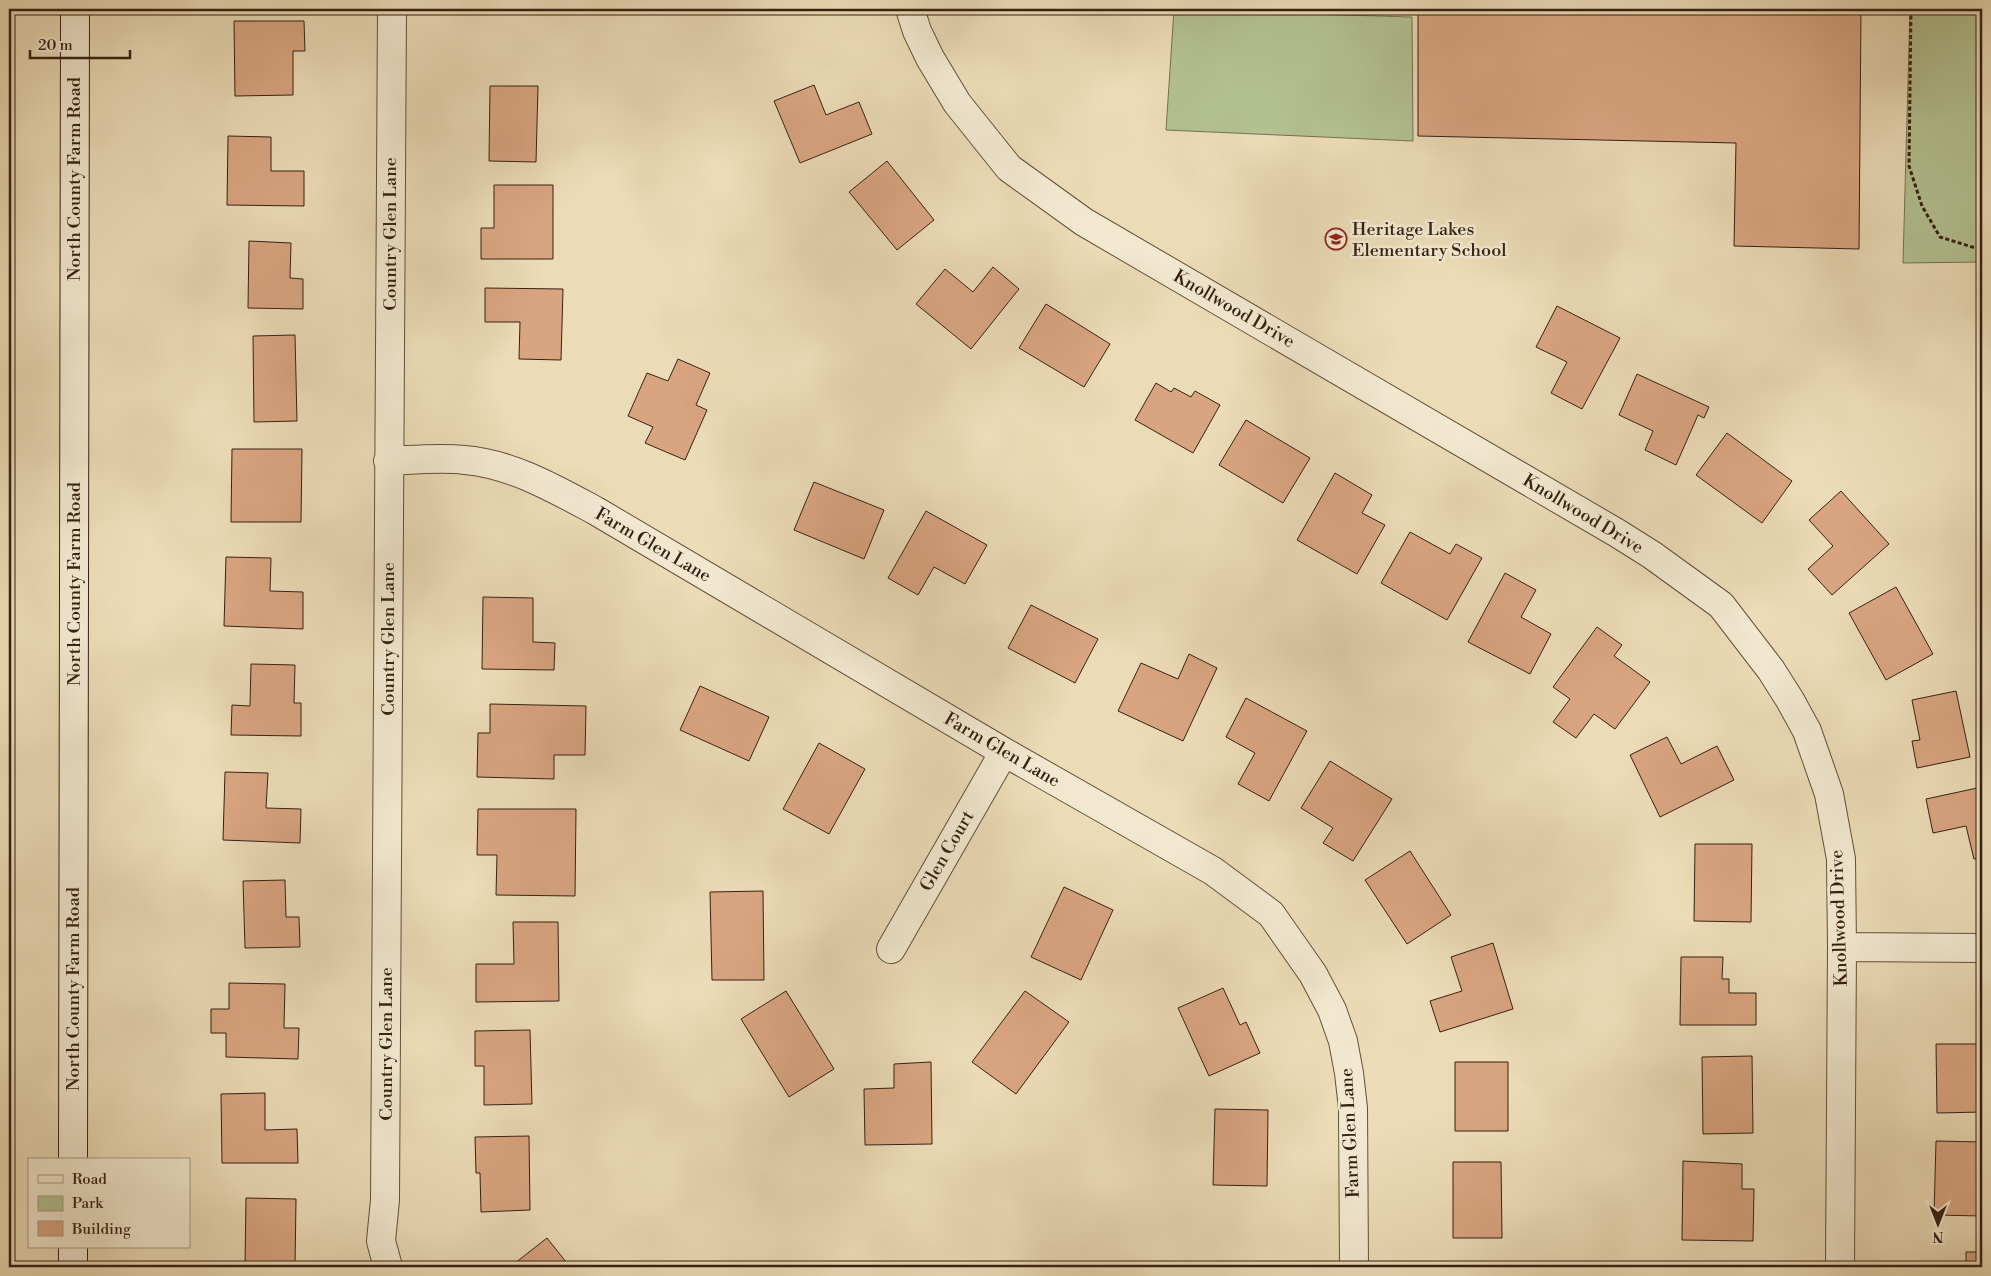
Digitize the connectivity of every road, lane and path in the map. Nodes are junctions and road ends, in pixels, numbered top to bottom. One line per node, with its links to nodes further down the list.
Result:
1 (75, 9): 11 (street, North County Farm Road)
2 (392, 9): 6 (street, Country Glen Lane)
3 (910, 9): 8 (street, Knollwood Drive)
4 (1911, 9): 5 (path)
5 (1982, 250)
6 (388, 461): 7 (street, Farm Glen Lane); 14 (street, Country Glen Lane)
7 (1004, 752): 10 (street, Glen Court); 15 (street, Farm Glen Lane)
8 (1842, 947): 9 (street); 16 (street, Knollwood Drive)
9 (1982, 948)
10 (891, 949)
11 (73, 1158)
12 (73, 1248): 13 (street)
13 (73, 1267)
14 (388, 1267)
15 (1354, 1267)
16 (1840, 1267)

